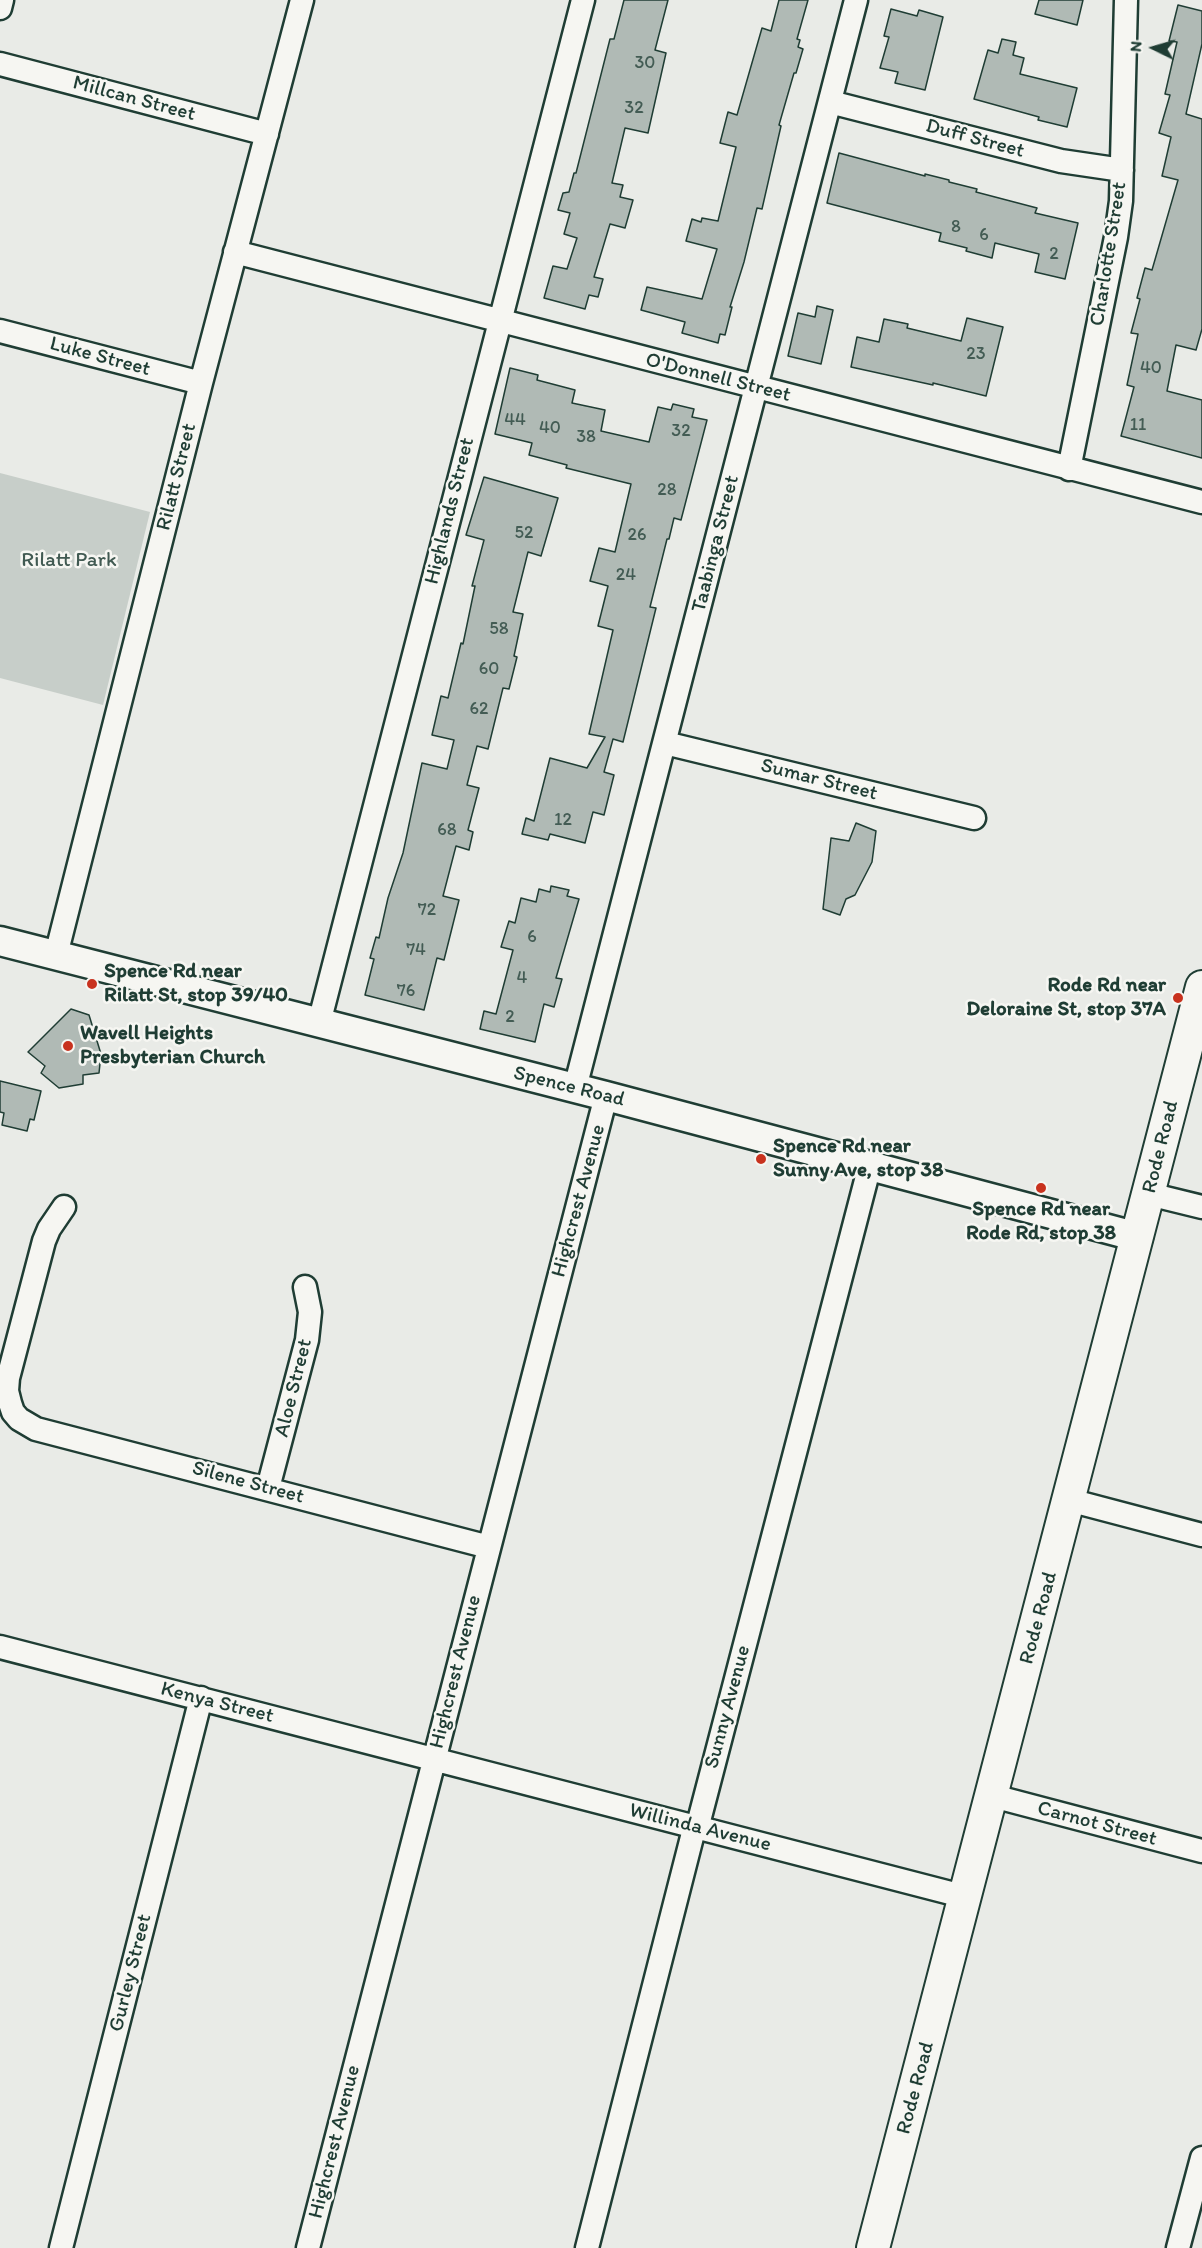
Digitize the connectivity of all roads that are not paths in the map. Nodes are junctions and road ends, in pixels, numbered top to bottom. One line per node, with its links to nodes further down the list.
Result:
1 (2, 0): 6 (street)
2 (302, 0): 9 (street, Rilatt Street)
3 (583, 0): 12 (street, Highlands Street)
4 (856, 0): 8 (street, Taabinga Street)
5 (1126, 0): 10 (street, Charlotte Street)
6 (0, 8)
7 (0, 64): 9 (street, Millcan Street)
8 (830, 102): 10 (street, Duff Street); 15 (street, Taabinga Street)
9 (267, 134): 11 (street, Rilatt Street)
10 (1122, 170): 16 (street, Charlotte Street)
11 (235, 252): 12 (street, O'Donnell Street); 14 (street, Rilatt Street)
12 (499, 321): 15 (street, O'Donnell Street); 23 (street, Highlands Street)
13 (0, 331): 14 (street, Luke Street)
14 (201, 383): 21 (street, Rilatt Street)
15 (755, 387): 16 (street, O'Donnell Street); 18 (street, Taabinga Street)
16 (1069, 468): 17 (street, O'Donnell Street)
17 (1202, 502)
18 (665, 742): 19 (street, Sumar Street); 24 (street, Taabinga Street)
19 (974, 818)
20 (0, 941): 21 (street, Spence Road)
21 (56, 955): 23 (street, Spence Road)
22 (1202, 987): 27 (main road, Rode Road)
23 (319, 1023): 24 (street, Spence Road)
24 (575, 1088): 25 (street, Spence Road)
25 (606, 1096): 26 (street, Spence Road); 36 (street, Highcrest Avenue)
26 (870, 1166): 30 (street, Spence Road); 41 (street, Sunny Avenue)
27 (1149, 1194): 29 (street); 30 (main road, Rode Road)
28 (64, 1207): 32 (street, Silene Street)
29 (1202, 1208)
30 (1138, 1238): 34 (main road, Rode Road)
31 (305, 1287): 33 (street, Aloe Street)
32 (6, 1415): 33 (street, Silene Street)
33 (268, 1488): 36 (street, Silene Street)
34 (1069, 1500): 35 (street); 40 (main road, Rode Road)
35 (1202, 1534)
36 (489, 1547): 39 (street, Highcrest Avenue)
37 (0, 1647): 38 (street, Kenya Street)
38 (201, 1698): 39 (street, Kenya Street); 45 (street, Gurley Street)
39 (434, 1759): 41 (street, Willinda Avenue); 46 (street, Highcrest Avenue)
40 (993, 1796): 42 (street, Carnot Street); 43 (main road, Rode Road)
41 (696, 1827): 43 (street, Willinda Avenue); 47 (street, Sunny Avenue)
42 (1202, 1851)
43 (966, 1897): 48 (main road, Rode Road)
44 (1202, 2158): 49 (street)
45 (61, 2248)
46 (308, 2248)
47 (587, 2248)
48 (873, 2248)
49 (1178, 2248)

